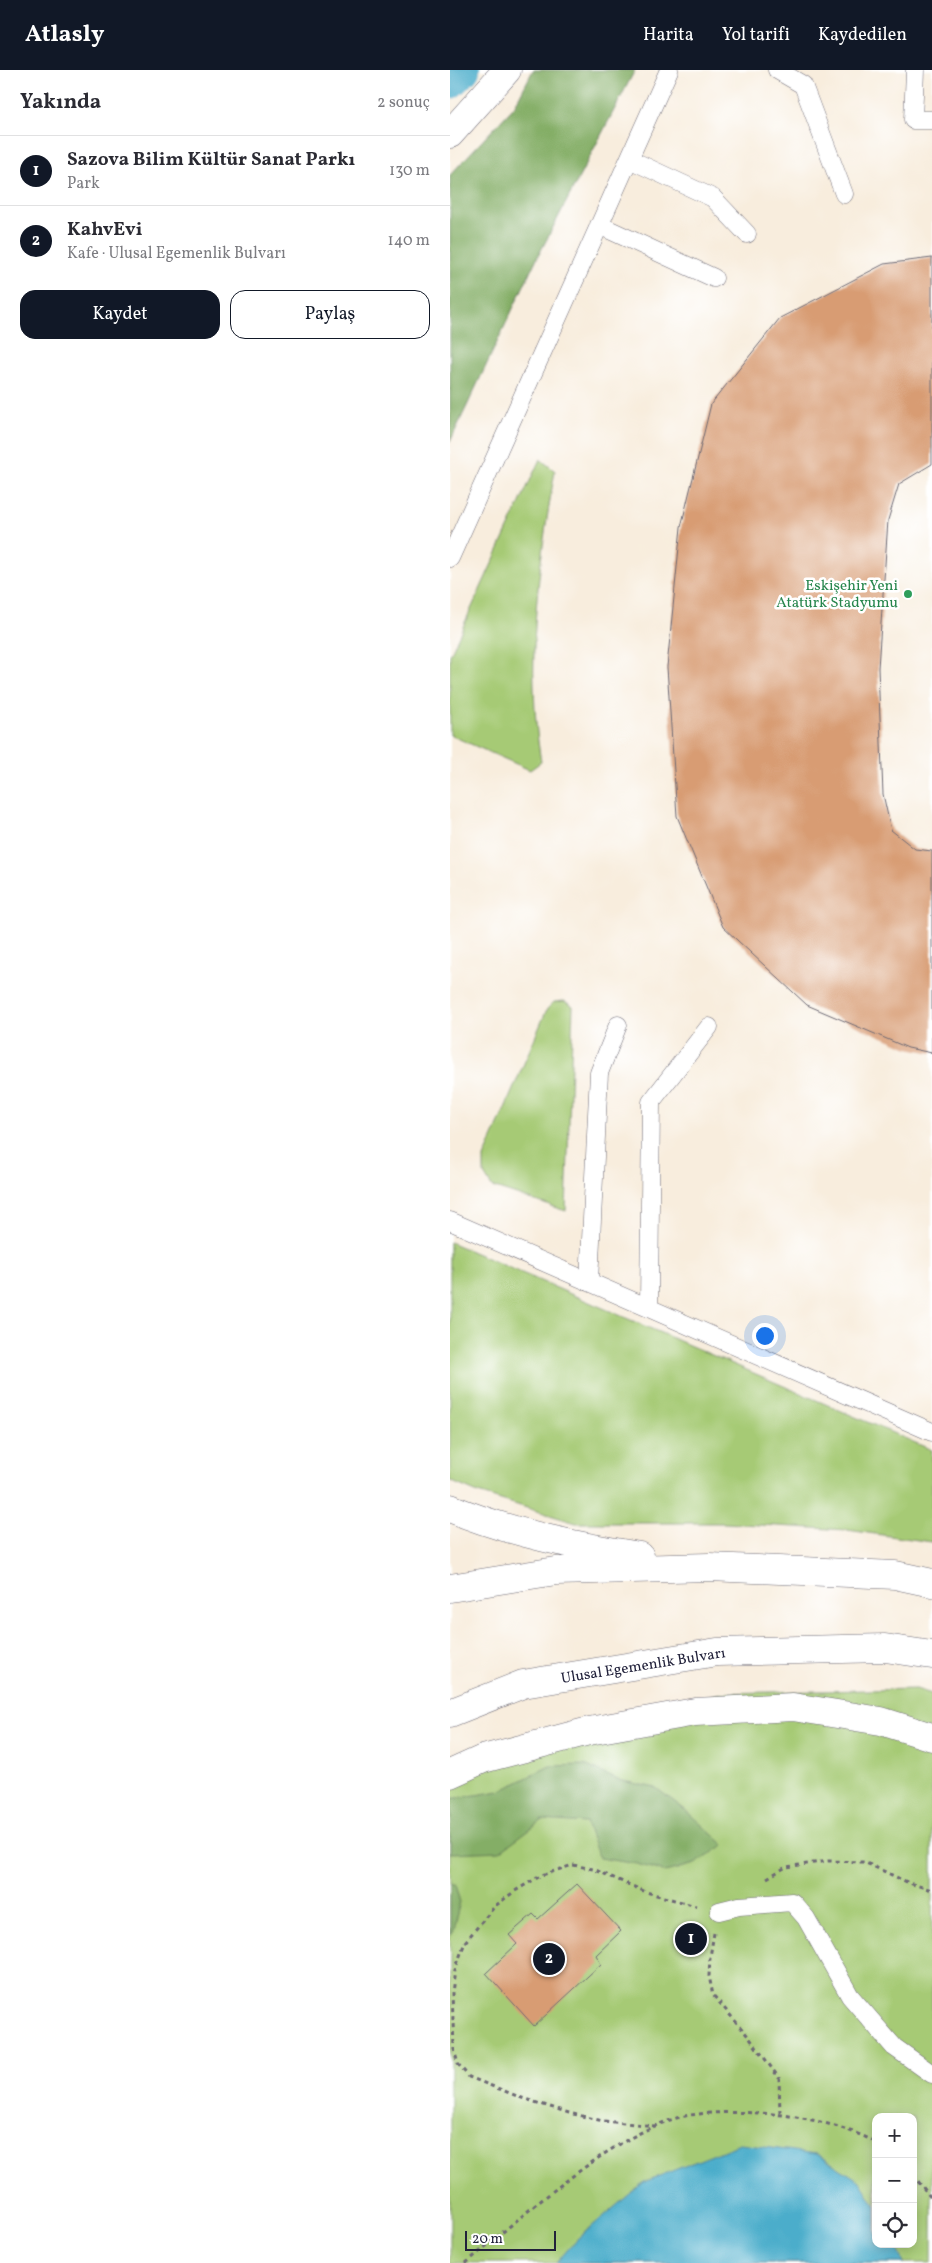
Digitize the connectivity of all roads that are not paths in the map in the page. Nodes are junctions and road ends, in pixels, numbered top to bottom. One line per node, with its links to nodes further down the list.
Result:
1 (507, 70): 6 (main road)
2 (669, 70): 7 (lane)
3 (777, 70): 8 (lane)
4 (915, 70): 5 (lane)
5 (932, 120)
6 (450, 134)
7 (629, 159): 9 (lane); 10 (lane)
8 (844, 194)
9 (599, 226): 11 (lane); 12 (lane)
10 (747, 234)
11 (714, 278)
12 (450, 558)
13 (618, 1025): 16 (lane)
14 (709, 1028): 17 (lane)
15 (450, 1221): 16 (lane)
16 (589, 1282): 17 (lane)
17 (649, 1308): 18 (lane)
18 (932, 1432)
19 (450, 1508): 20 (main road)
20 (708, 1567): 21 (main road); 22 (main road)
21 (932, 1583)
22 (450, 1588)
23 (932, 1655): 24 (main road, Ulusal Egemenlik Bulvarı)
24 (450, 1713)
25 (932, 1737): 26 (main road)
26 (450, 1774)
27 (719, 1911): 28 (lane)
28 (932, 2074)

